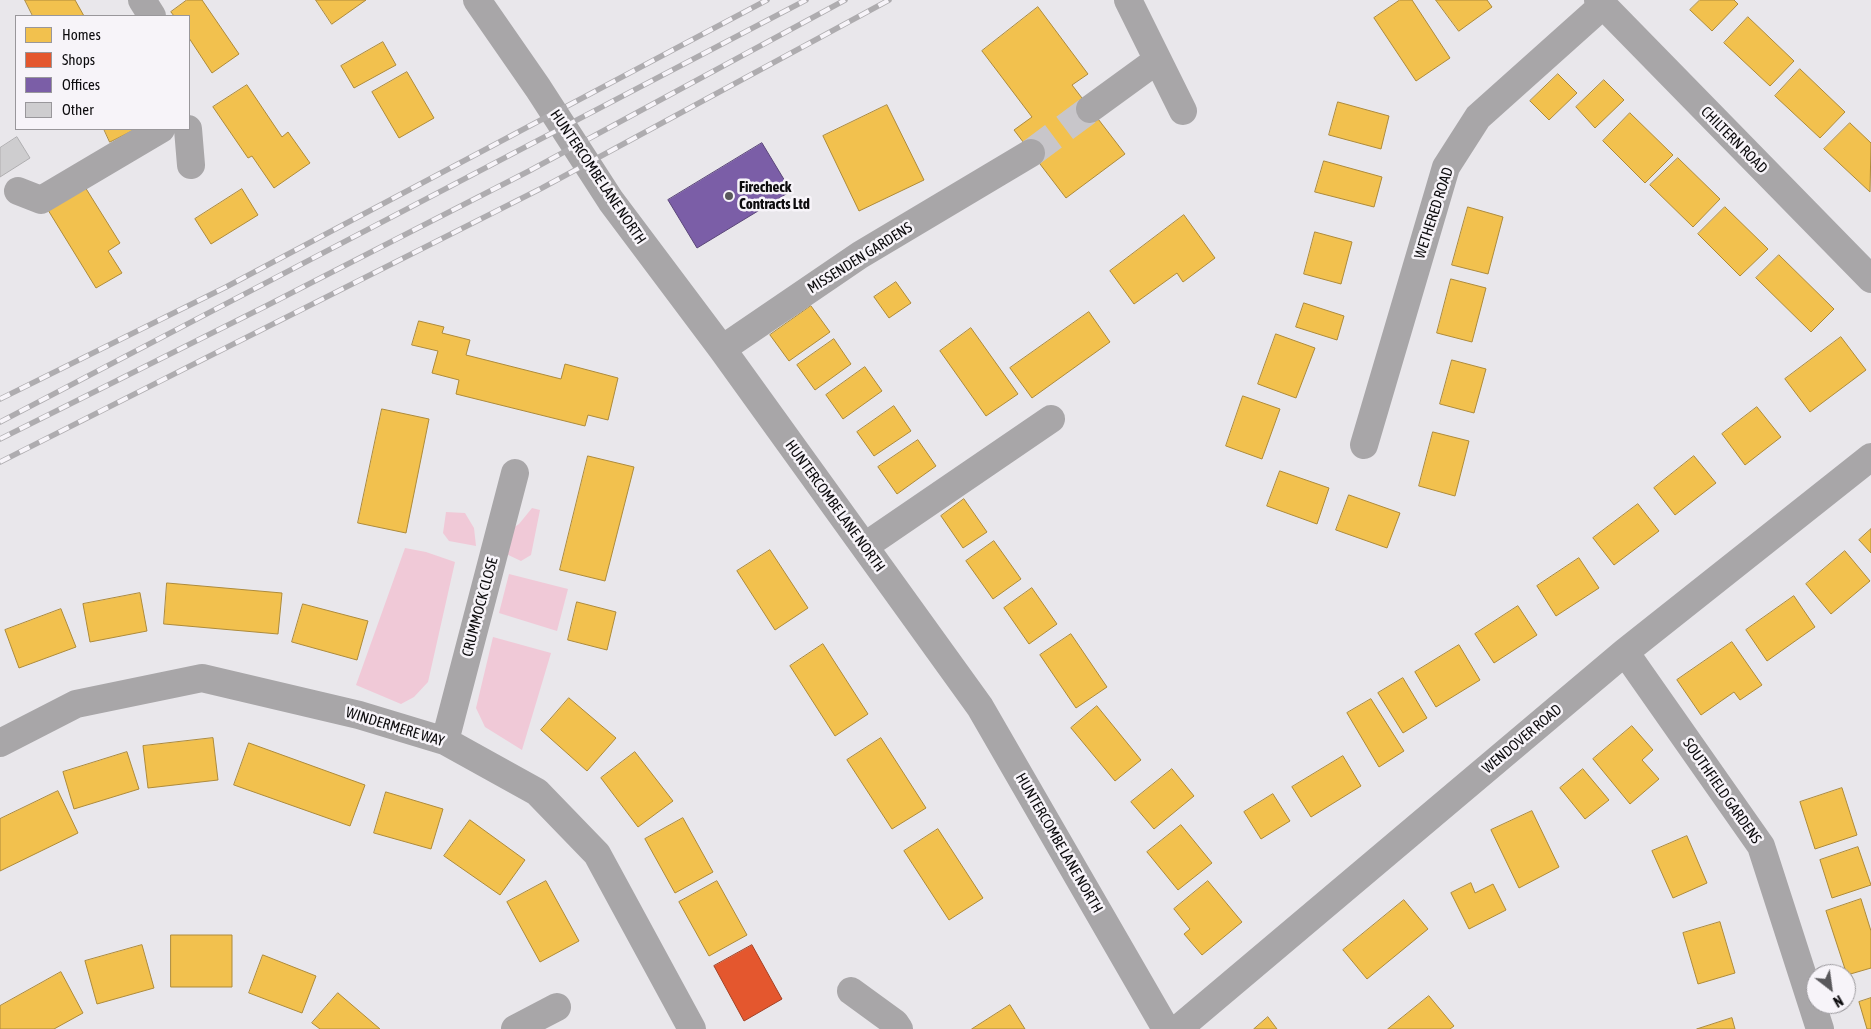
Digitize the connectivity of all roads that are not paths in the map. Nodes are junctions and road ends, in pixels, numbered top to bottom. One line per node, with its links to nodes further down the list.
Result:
1 (142, 0): 5 (street)
2 (477, 0): 15 (street, HUNTERCOMBE LANE NORTH)
3 (1128, 0): 6 (street)
4 (1600, 3): 14 (street, CHILTERN ROAD); 17 (street, WETHERED ROAD)
5 (151, 15)
6 (1156, 61): 7 (street); 8 (street)
7 (1090, 109)
8 (1183, 111)
9 (159, 130): 13 (street)
10 (188, 130): 12 (street)
11 (1031, 153): 15 (street, MISSENDEN GARDENS)
12 (191, 165)
13 (18, 191)
14 (1871, 279)
15 (722, 349): 20 (street, HUNTERCOMBE LANE NORTH)
16 (1051, 418): 20 (street)
17 (1364, 445)
18 (1871, 457): 21 (street, WENDOVER ROAD)
19 (515, 473): 22 (street, CRUMMOCK CLOSE)
20 (864, 546): 29 (street, HUNTERCOMBE LANE NORTH)
21 (1625, 652): 30 (street, WENDOVER ROAD); 31 (street, SOUTHFIELD GARDENS)
22 (445, 741): 23 (street, WINDERMERE WAY); 27 (street, WINDERMERE WAY)
23 (0, 743)
24 (851, 991): 28 (street)
25 (557, 1007): 26 (street)
26 (515, 1029)
27 (692, 1029)
28 (899, 1029)
29 (1166, 1029)
30 (1178, 1029)
31 (1820, 1029)

